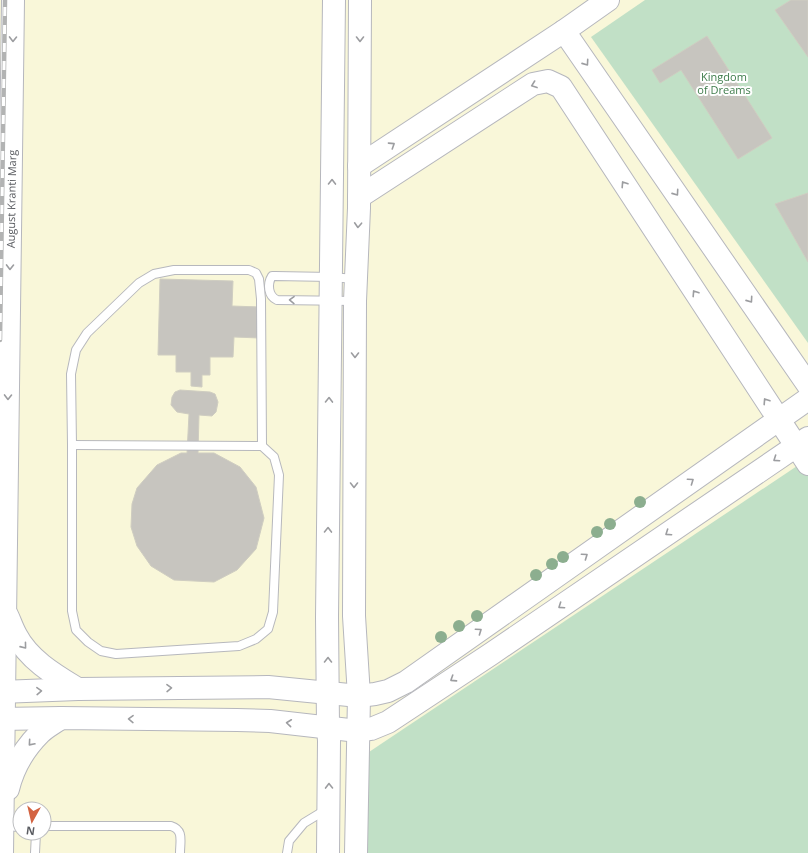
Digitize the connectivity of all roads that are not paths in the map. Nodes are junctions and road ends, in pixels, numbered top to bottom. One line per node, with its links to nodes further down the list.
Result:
1 (13, 0): 20 (street, August Kranti Marg, one-way to 20)
2 (334, 0): 8 (street, one-way to 2)
3 (360, 0): 6 (street, one-way to 6)
4 (608, 0): 5 (street)
5 (564, 31): 6 (street, one-way to 5); 13 (street, one-way to 13)
6 (359, 166): 7 (street)
7 (359, 197): 9 (street, one-way to 9); 15 (street, one-way to 7)
8 (331, 277): 9 (lane); 10 (lane); 11 (street)
9 (356, 279): 12 (street)
10 (265, 289): 11 (lane, one-way to 10); 17 (lane); 18 (lane)
11 (330, 300): 12 (lane); 23 (street, one-way to 11)
12 (355, 300): 24 (street, one-way to 24)
13 (808, 385)
14 (808, 399): 15 (street)
15 (778, 419): 16 (street); 24 (street, one-way to 15)
16 (802, 442): 19 (street); 28 (street, one-way to 28)
17 (72, 445): 18 (lane); 18 (lane)
18 (262, 446)
19 (808, 464)
20 (5, 612): 21 (street, one-way to 21); 22 (street, August Kranti Marg)
21 (78, 689): 22 (street, one-way to 21); 23 (street, one-way to 23)
22 (2, 692): 26 (street, August Kranti Marg)
23 (328, 692): 24 (street); 27 (street)
24 (359, 696): 28 (street)
25 (61, 718): 26 (street); 27 (street, one-way to 25); 30 (street, one-way to 30)
26 (2, 719): 30 (street, August Kranti Marg)
27 (328, 727): 28 (street); 29 (street, one-way to 27)
28 (358, 731): 38 (street)
29 (329, 808): 36 (lane); 37 (street)
30 (8, 820): 33 (street, August Kranti Marg)
31 (52, 826): 35 (lane)
32 (35, 841): 34 (lane)
33 (2, 853)
34 (34, 853)
35 (180, 853)
36 (287, 853)
37 (328, 853)
38 (356, 853)

